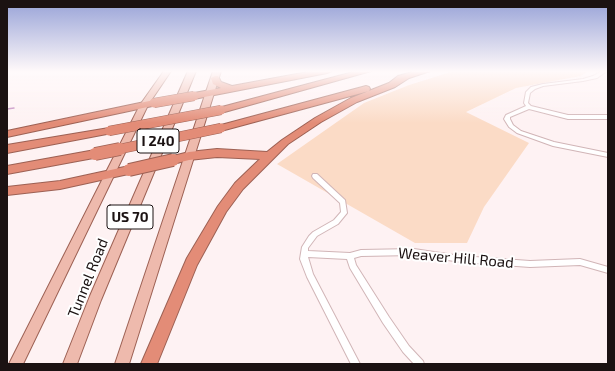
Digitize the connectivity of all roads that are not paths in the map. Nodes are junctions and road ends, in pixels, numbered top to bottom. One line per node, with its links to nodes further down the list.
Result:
1 (158, 88): 10 (main road)
2 (185, 88): 26 (main road, Tunnel Road / US 70)
3 (211, 88): 9 (main road)
4 (229, 88): 9 (highway)
5 (306, 88): 14 (highway, I 240, bridge)
6 (365, 88): 18 (highway, I 240, bridge)
7 (384, 88): 17 (highway)
8 (533, 88): 11 (street)
9 (209, 93): 10 (highway, bridge); 16 (main road)
10 (149, 104): 13 (highway); 19 (main road)
11 (529, 107): 12 (street); 15 (street)
12 (608, 117)
13 (7, 134)
14 (7, 149)
15 (608, 155)
16 (189, 156): 17 (highway); 19 (highway, bridge); 27 (main road)
17 (268, 156): 28 (highway)
18 (7, 170)
19 (109, 175): 21 (highway); 25 (main road)
20 (315, 176): 22 (street)
21 (7, 191)
22 (304, 254): 23 (street, Weaver Hill Road); 29 (street)
23 (350, 256): 24 (street, Weaver Hill Road); 30 (street)
24 (608, 270)
25 (16, 364)
26 (70, 364)
27 (122, 364)
28 (149, 364)
29 (356, 364)
30 (420, 364)

